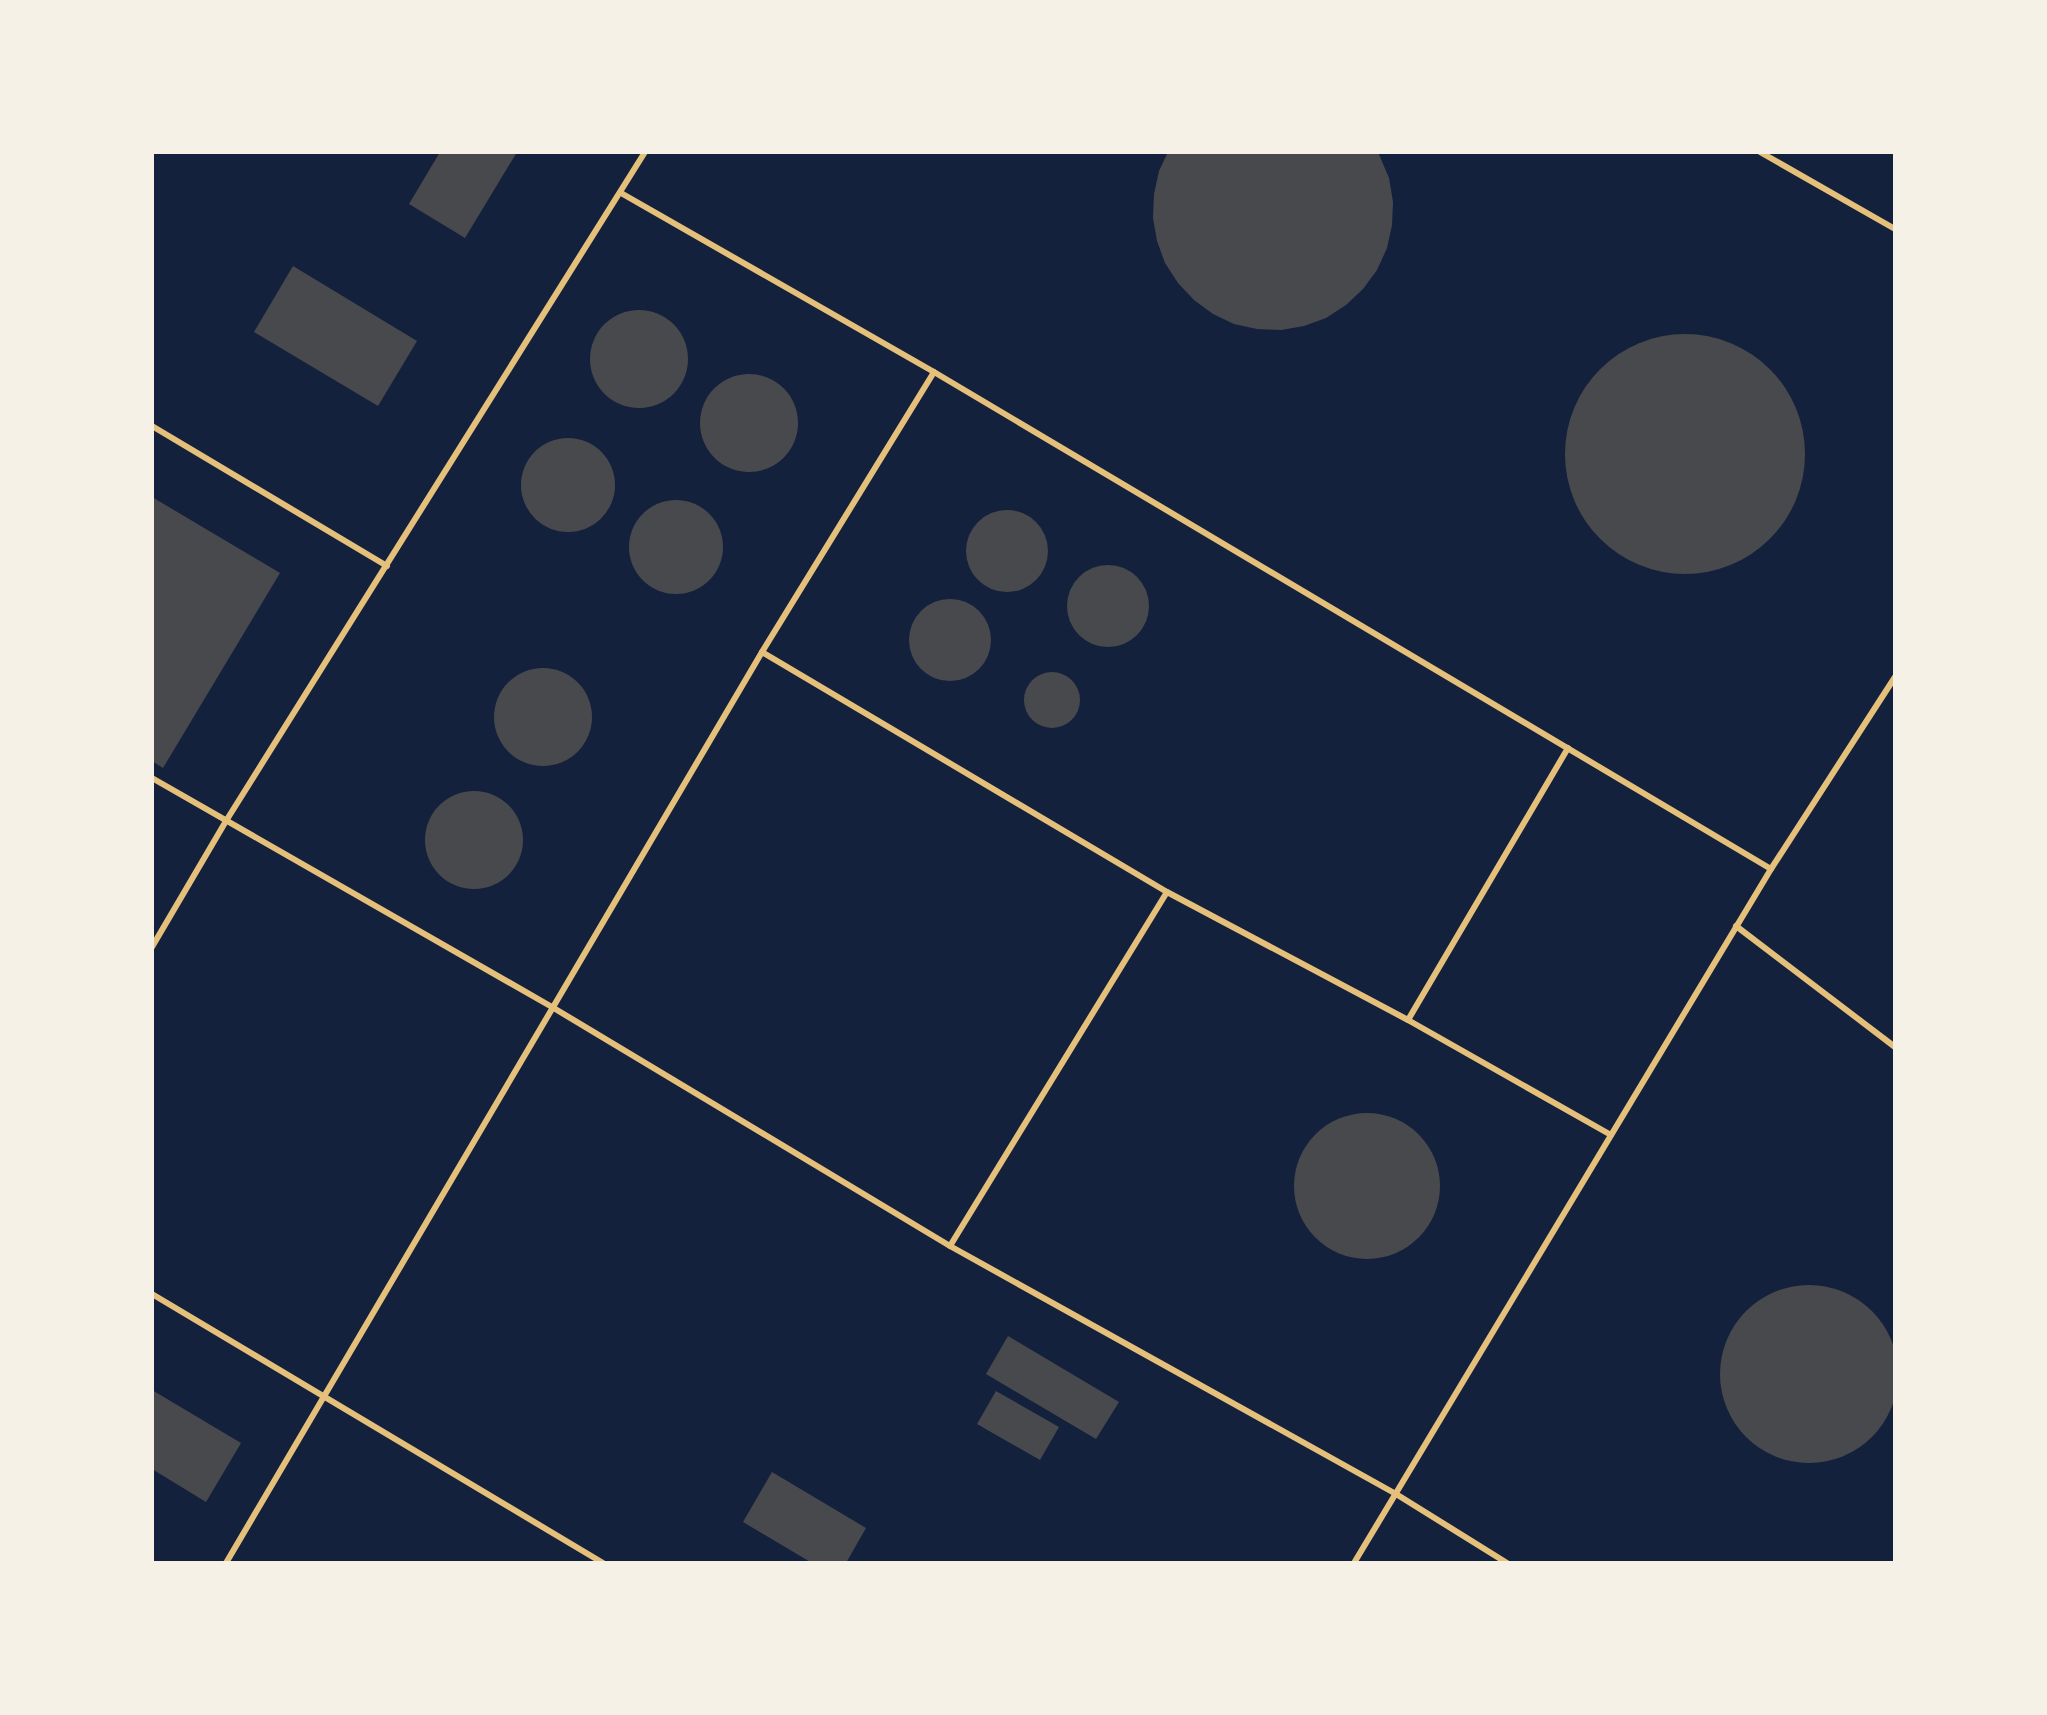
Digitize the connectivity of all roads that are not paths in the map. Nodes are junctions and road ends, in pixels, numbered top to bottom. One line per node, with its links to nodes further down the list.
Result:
1 (645, 152): 3 (lane)
2 (1760, 152): 4 (lane)
3 (621, 193): 5 (lane); 7 (lane)
4 (1895, 229)
5 (934, 372): 8 (lane); 10 (lane)
6 (152, 426): 7 (lane)
7 (387, 566): 12 (lane)
8 (762, 652): 14 (lane); 17 (lane)
9 (1895, 677): 13 (lane)
10 (1568, 748): 13 (lane); 18 (lane)
11 (152, 778): 12 (lane)
12 (226, 821): 16 (lane); 17 (lane)
13 (1771, 869): 15 (lane)
14 (1167, 892): 18 (lane); 21 (lane)
15 (1736, 926): 19 (lane); 20 (lane)
16 (152, 947)
17 (552, 1007): 21 (lane); 23 (lane)
18 (1408, 1020): 20 (lane)
19 (1895, 1047)
20 (1611, 1135): 24 (lane)
21 (950, 1246): 24 (lane)
22 (152, 1294): 23 (lane)
23 (323, 1395): 25 (lane); 26 (lane)
24 (1396, 1494): 27 (lane); 28 (lane)
25 (226, 1563)
26 (603, 1563)
27 (1354, 1563)
28 (1507, 1563)

